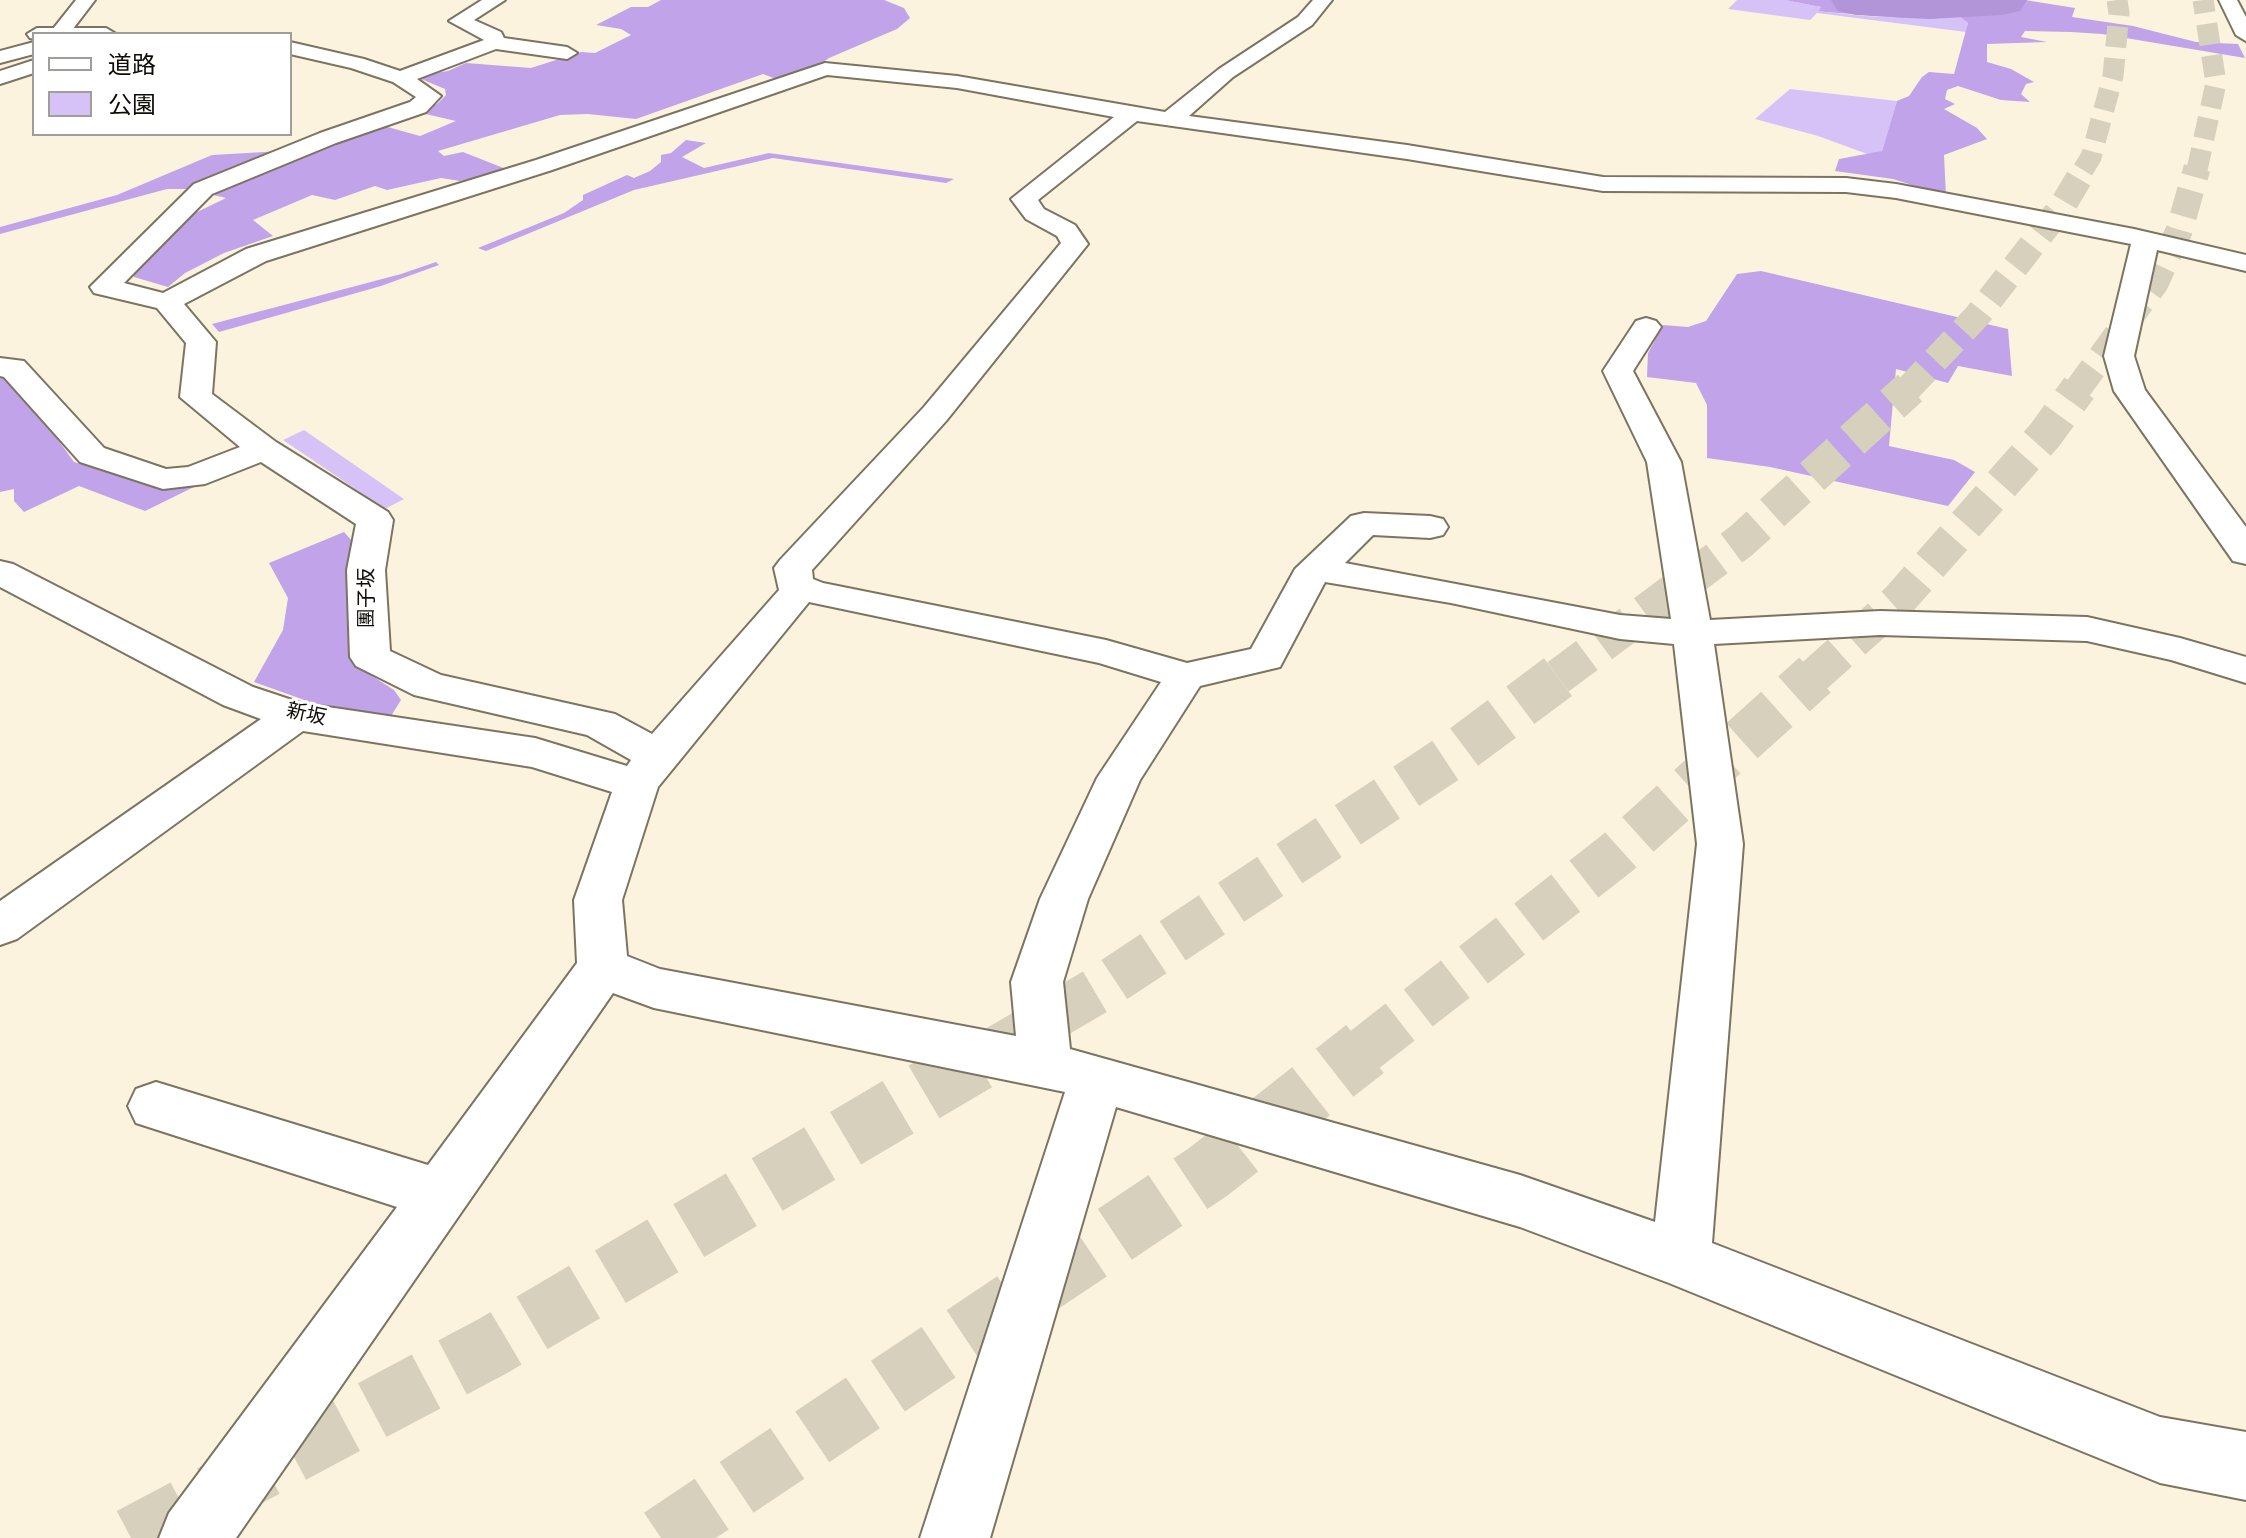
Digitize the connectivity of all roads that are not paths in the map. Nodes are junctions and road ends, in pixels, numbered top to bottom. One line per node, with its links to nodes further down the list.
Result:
1 (86, 0): 6 (street)
2 (470, 0): 5 (street)
3 (1323, 0): 19 (street)
4 (2228, 0): 8 (street)
5 (494, 1): 10 (street)
6 (60, 32)
7 (32, 34): 9 (street)
8 (2246, 35)
9 (0, 37)
10 (494, 43): 13 (street); 17 (street)
11 (292, 48): 17 (street)
12 (32, 49): 14 (street)
13 (567, 53)
14 (0, 57)
15 (32, 67): 16 (street)
16 (0, 78)
17 (400, 78): 22 (street)
18 (1133, 113): 19 (street); 22 (street); 30 (street)
19 (1170, 120): 20 (street)
20 (2145, 242): 21 (street); 27 (street)
21 (2246, 263)
22 (167, 302): 25 (street, 團子坂)
23 (1646, 327): 31 (street)
24 (0, 367): 25 (street)
25 (264, 449): 35 (street, 團子坂)
26 (1430, 527): 28 (street)
27 (2246, 553)
28 (1316, 569): 31 (street); 33 (street)
29 (0, 572): 34 (street, 新坂)
30 (801, 588): 33 (street); 35 (street)
31 (1693, 633): 32 (street); 41 (street)
32 (2246, 670)
33 (1186, 676): 38 (street)
34 (295, 716): 35 (street, 新坂); 36 (street)
35 (648, 770): 37 (street)
36 (0, 926)
37 (603, 967): 38 (street); 40 (street)
38 (1071, 1071): 41 (street); 44 (street)
39 (156, 1106): 40 (street)
40 (439, 1194): 43 (street)
41 (1681, 1259): 42 (street)
42 (2246, 1466)
43 (194, 1538)
44 (955, 1538)

